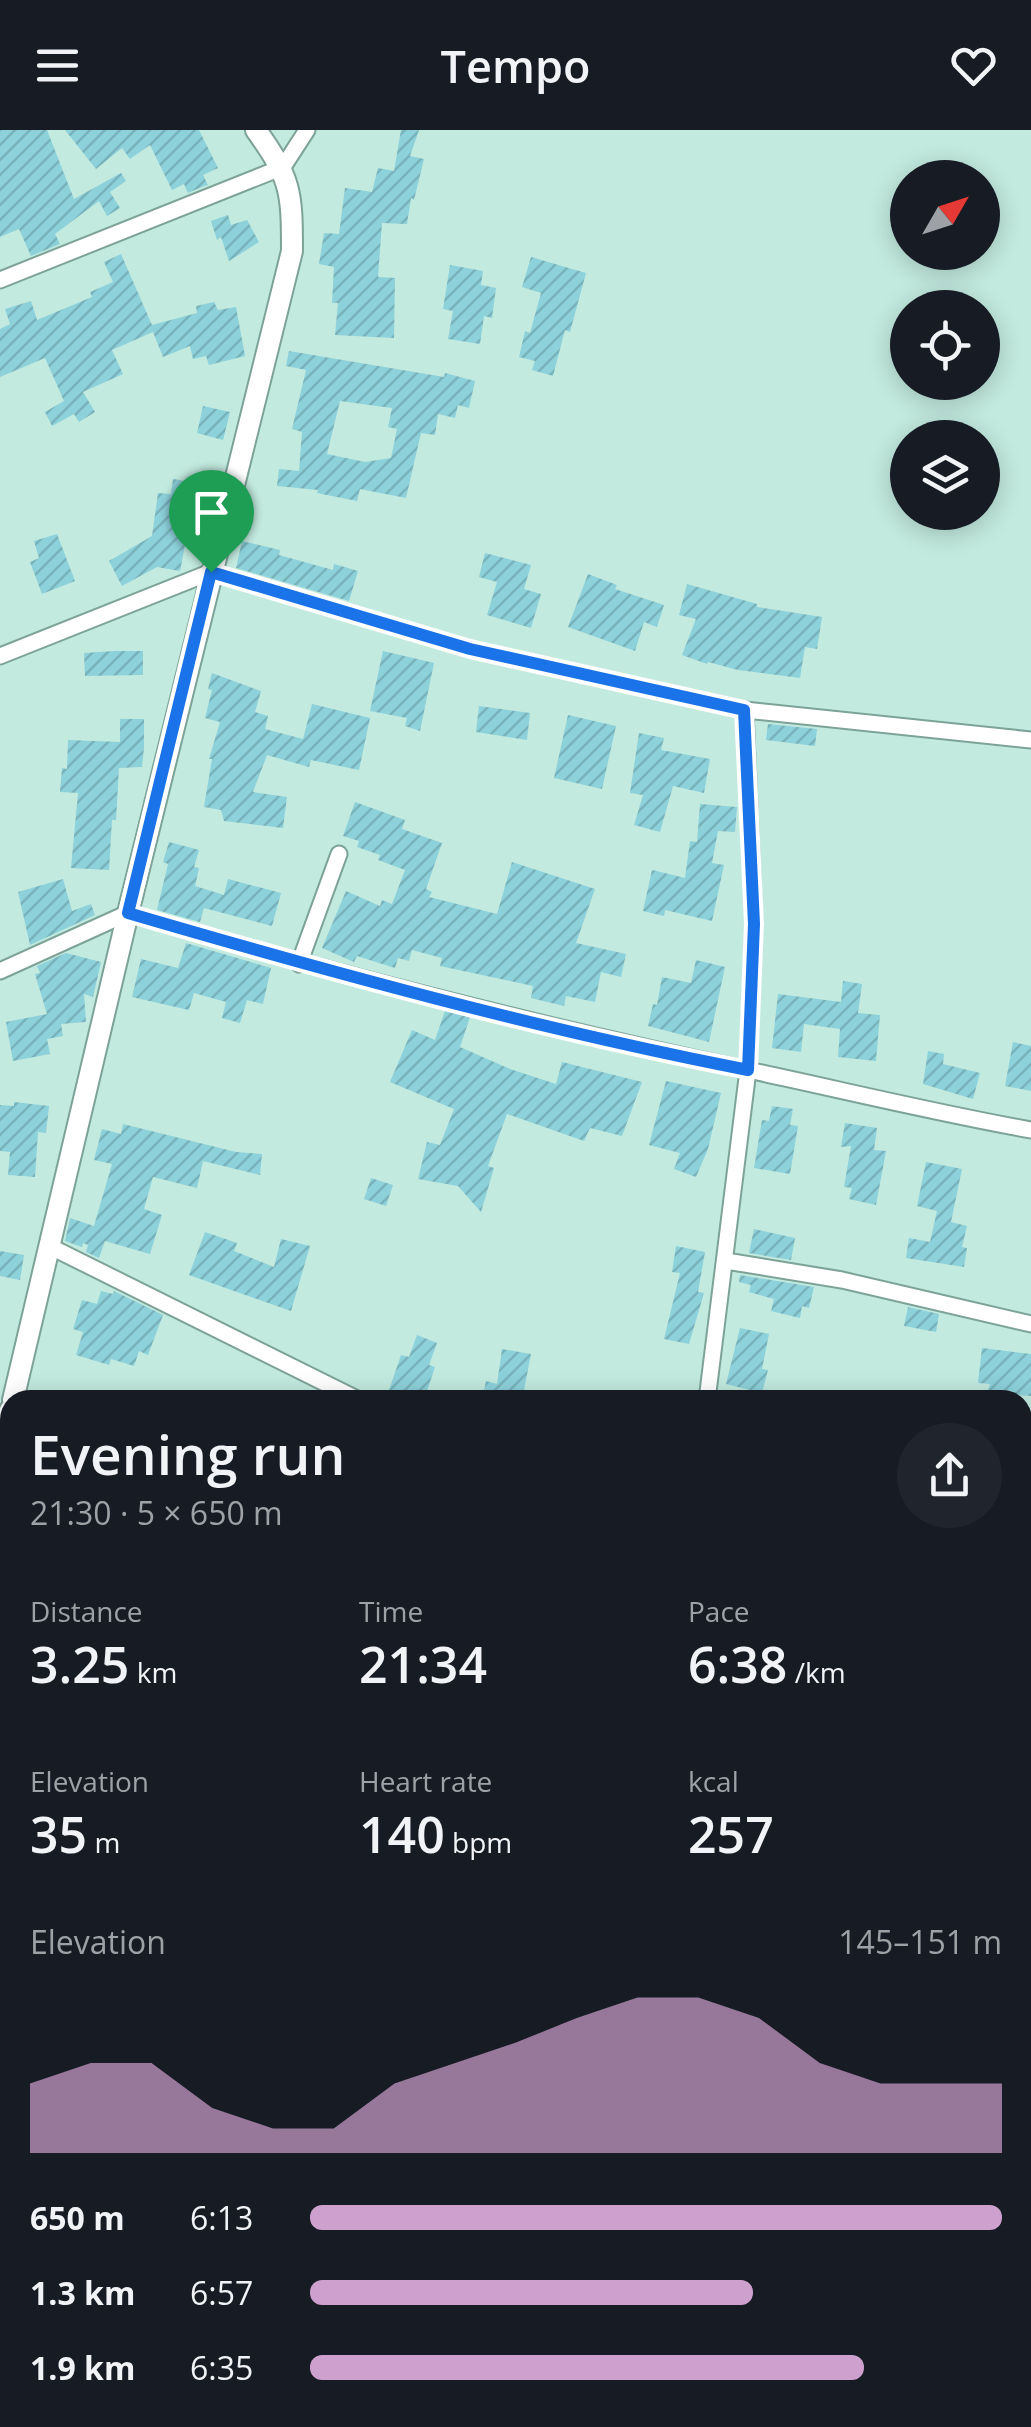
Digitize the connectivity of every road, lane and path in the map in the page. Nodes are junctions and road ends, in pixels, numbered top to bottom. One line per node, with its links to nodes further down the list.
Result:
1 (256, 130): 3 (street)
2 (308, 130): 3 (street)
3 (283, 167): 4 (street); 5 (street)
4 (0, 280)
5 (211, 572): 6 (street); 7 (street); 10 (street)
6 (0, 656)
7 (744, 710): 8 (street); 13 (street)
8 (1031, 740)
9 (339, 854): 11 (street)
10 (128, 913): 11 (street); 12 (street); 15 (street)
11 (299, 964): 13 (street)
12 (0, 971)
13 (748, 1070): 14 (street); 16 (street)
14 (1031, 1130)
15 (49, 1246): 18 (street); 19 (street)
16 (726, 1261): 17 (street); 20 (street)
17 (1031, 1324)
18 (15, 1390)
19 (338, 1390)
20 (708, 1390)

